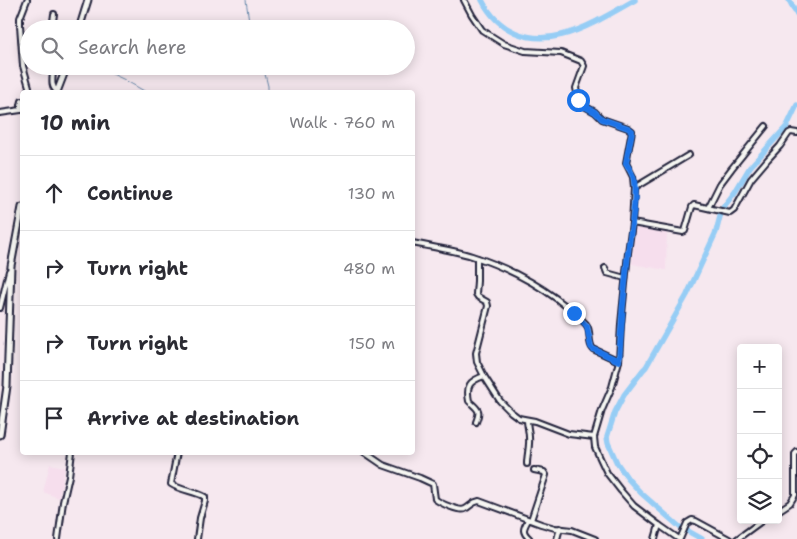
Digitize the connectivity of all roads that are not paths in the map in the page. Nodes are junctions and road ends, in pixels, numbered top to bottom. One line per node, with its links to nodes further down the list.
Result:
1 (27, 0): 5 (street)
2 (88, 0): 7 (street)
3 (464, 0): 19 (street)
4 (54, 14): 6 (street)
5 (20, 20)
6 (53, 20)
7 (82, 20)
8 (26, 75): 11 (street)
9 (53, 75): 12 (street)
10 (64, 75): 13 (street)
11 (28, 90)
12 (55, 90)
13 (58, 90)
14 (20, 110): 15 (street)
15 (0, 113)
16 (766, 126): 20 (street)
17 (797, 133): 20 (street)
18 (689, 155): 19 (street)
19 (634, 188): 22 (street)
20 (708, 208): 22 (street)
21 (20, 219): 25 (street)
22 (632, 223): 27 (street)
23 (415, 244): 24 (street)
24 (477, 258): 29 (street); 30 (street)
25 (11, 266): 28 (street); 33 (street)
26 (605, 268): 27 (street)
27 (626, 278): 29 (street)
28 (0, 308)
29 (619, 361): 34 (street)
30 (484, 376): 31 (street); 32 (street)
31 (527, 420): 34 (street); 39 (street)
32 (476, 422)
33 (0, 435)
34 (594, 437): 44 (street)
35 (797, 452): 41 (street)
36 (72, 455): 47 (street)
37 (176, 455): 48 (street)
38 (367, 455): 42 (street)
39 (527, 464)
40 (534, 470): 42 (street)
41 (782, 508)
42 (530, 520): 45 (street); 46 (street)
43 (758, 524): 54 (street)
44 (659, 525): 51 (street); 52 (street)
45 (560, 528): 49 (street); 50 (street)
46 (529, 538)
47 (58, 539)
48 (197, 539)
49 (557, 539)
50 (595, 539)
51 (654, 539)
52 (680, 539): 53 (street)
53 (729, 539)
54 (737, 539)

